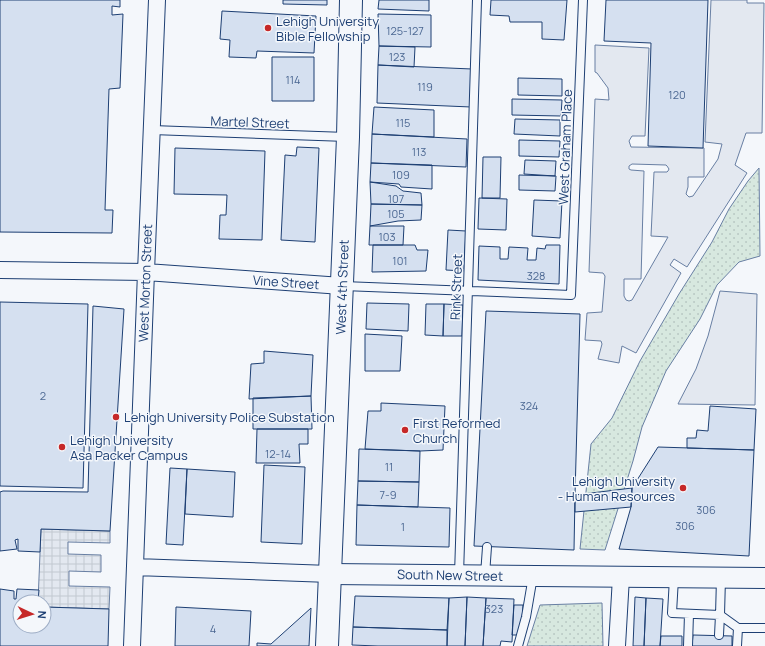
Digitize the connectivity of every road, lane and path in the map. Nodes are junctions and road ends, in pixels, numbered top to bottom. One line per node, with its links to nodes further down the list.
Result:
1 (157, 0): 5 (street, West Morton Street)
2 (351, 0): 6 (main road, West 4th Street)
3 (477, 0): 10 (lane, Rink Street)
4 (583, 0): 11 (lane, West Graham Place)
5 (152, 130): 6 (lane, Martel Street); 8 (street, West Morton Street)
6 (348, 138): 9 (main road, West 4th Street)
7 (0, 270): 8 (street, Vine Street)
8 (146, 272): 9 (street, Vine Street); 13 (street, West Morton Street)
9 (342, 286): 10 (lane, Vine Street); 14 (main road, West 4th Street)
10 (468, 291): 11 (lane, Vine Street); 15 (lane, Rink Street)
11 (571, 295)
12 (487, 547): 16 (lane)
13 (135, 566): 14 (street, South New Street); 27 (street, West Morton Street)
14 (330, 574): 15 (street, South New Street); 28 (main road, West 4th Street)
15 (459, 575): 16 (street, South New Street)
16 (485, 575): 17 (street, South New Street)
17 (533, 576): 18 (street, South New Street); 29 (lane)
18 (620, 576): 19 (street, South New Street); 30 (street)
19 (674, 577): 20 (street, South New Street); 22 (lane)
20 (721, 578): 21 (street, South New Street); 23 (lane)
21 (765, 578)
22 (689, 614): 23 (lane); 31 (lane)
23 (720, 615): 24 (lane); 26 (lane)
24 (738, 628): 25 (lane); 32 (lane)
25 (765, 628)
26 (719, 635)
27 (132, 646)
28 (327, 646)
29 (518, 646)
30 (617, 646)
31 (688, 646)
32 (737, 646)

